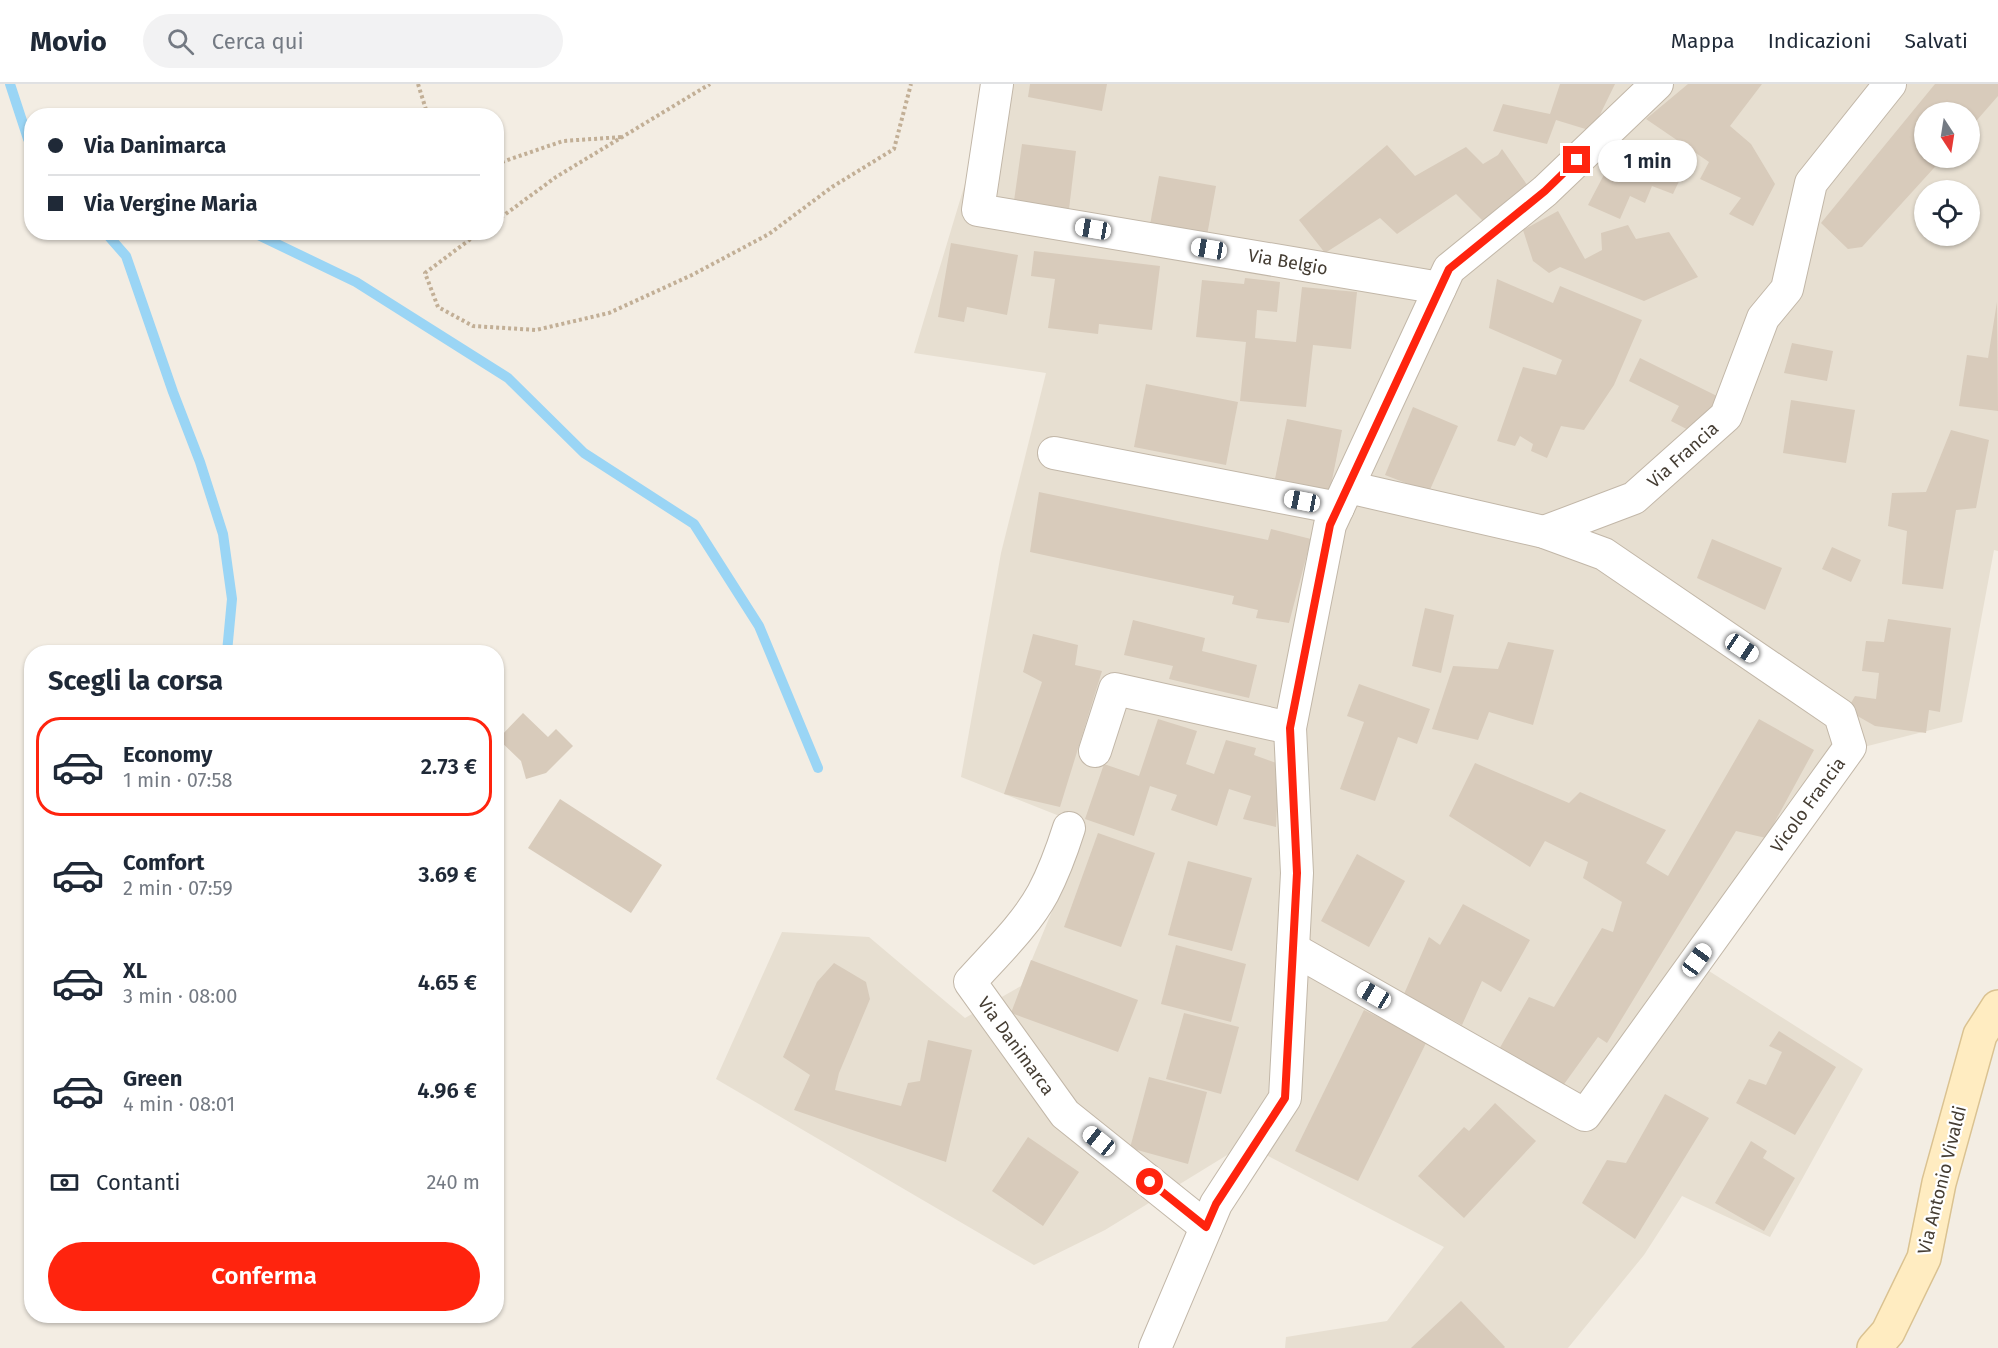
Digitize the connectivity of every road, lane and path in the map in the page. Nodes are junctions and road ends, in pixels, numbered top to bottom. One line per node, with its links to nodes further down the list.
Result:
1 (418, 84): 7 (path)
2 (710, 84): 8 (path)
3 (911, 84): 11 (path)
4 (997, 84): 12 (street, Via Belgio)
5 (1657, 84): 12 (street)
6 (1890, 84): 15 (street, Via Francia)
7 (426, 108)
8 (623, 137): 9 (path); 10 (path)
9 (504, 161)
10 (504, 215)
11 (469, 240)
12 (1440, 288): 14 (street)
13 (1054, 453): 14 (street)
14 (1343, 498): 15 (street); 16 (street)
15 (1544, 532): 19 (street, Vicolo Francia)
16 (1290, 728): 17 (street); 19 (street)
17 (1095, 751)
18 (1069, 828): 21 (street, Via Danimarca)
19 (1293, 949): 21 (street)
20 (1998, 1007): 23 (main road, Via Antonio Vivaldi)
21 (1206, 1227): 22 (street)
22 (1155, 1348)
23 (1874, 1348)

